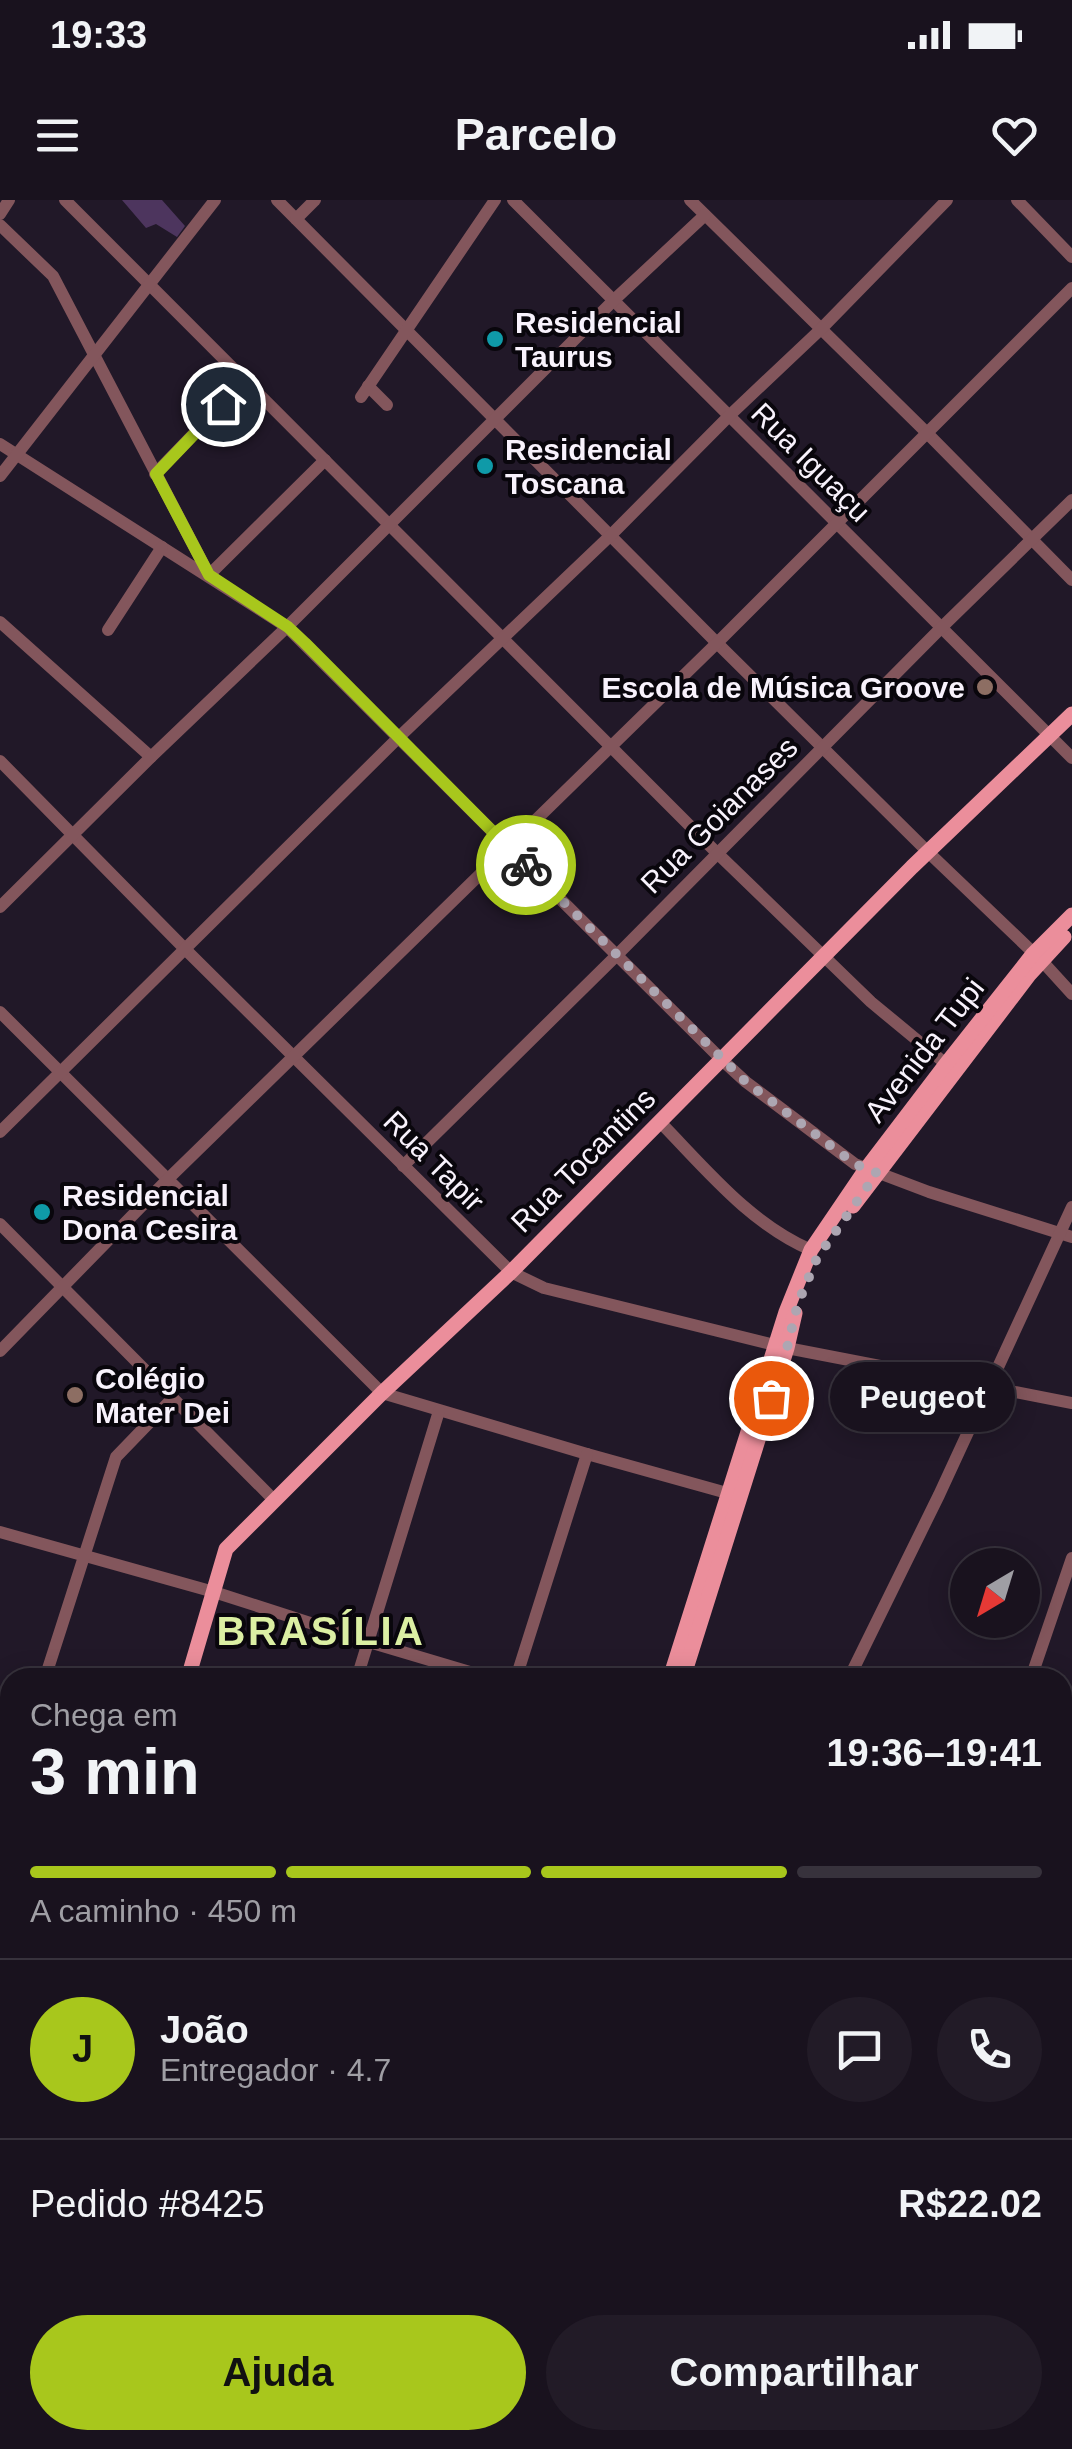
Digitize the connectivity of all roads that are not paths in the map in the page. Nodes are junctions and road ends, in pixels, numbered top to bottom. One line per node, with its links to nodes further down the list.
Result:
1 (9, 200): 11 (street)
2 (64, 200): 16 (street)
3 (216, 200): 16 (street)
4 (277, 200): 13 (street)
5 (315, 200): 13 (street)
6 (495, 200): 20 (street)
7 (513, 200): 18 (street, Rua Iguaçu)
8 (690, 200): 12 (street)
9 (947, 200): 19 (street)
10 (1016, 200): 15 (street)
11 (0, 214)
12 (705, 215): 18 (street); 19 (street)
13 (296, 219): 20 (street)
14 (0, 225): 21 (street)
15 (1072, 257)
16 (151, 285): 21 (street); 22 (street)
17 (1072, 288): 26 (street)
18 (614, 300): 24 (street, Rua Iguaçu); 25 (street)
19 (821, 329): 24 (street); 26 (street)
20 (407, 330): 23 (street); 25 (street)
21 (92, 355): 28 (street); 30 (street)
22 (246, 380): 29 (street); 30 (street)
23 (387, 405)
24 (730, 416): 33 (street, Rua Iguaçu); 35 (street)
25 (495, 418): 34 (street); 35 (street)
26 (926, 432): 33 (street); 36 (street)
27 (0, 444): 28 (street)
28 (16, 454): 31 (street); 37 (street)
29 (325, 460): 34 (street); 38 (street)
30 (156, 474): 38 (street)
31 (0, 476)
32 (1072, 500): 36 (street, Rua Goianases)
33 (836, 523): 42 (street, Rua Iguaçu); 45 (street)
34 (389, 524): 41 (street); 44 (street)
35 (611, 535): 44 (street); 45 (street)
36 (1032, 540): 39 (street); 42 (street, Rua Goianases)
37 (162, 547): 38 (street); 43 (street)
38 (209, 575): 41 (street)
39 (1072, 580)
40 (0, 622): 51 (street)
41 (288, 627): 48 (street); 51 (street)
42 (941, 628): 47 (street, Rua Iguaçu); 49 (street, Rua Goianases)
43 (108, 630)
44 (504, 639): 48 (street); 50 (street)
45 (717, 643): 49 (street); 50 (street)
46 (1072, 714): 47 (main road, Rua Tocantins)
47 (1050, 736): 52 (street, Rua Iguaçu); 57 (main road, Rua Tocantins)
48 (398, 738): 55 (street); 61 (street)
49 (822, 746): 56 (street, Rua Goianases); 57 (street)
50 (609, 747): 55 (street); 56 (street)
51 (151, 757): 54 (street)
52 (1072, 758)
53 (0, 761): 54 (street, Rua Tapir)
54 (73, 836): 58 (street); 61 (street, Rua Tapir)
55 (506, 846): 62 (street); 67 (street)
56 (716, 852): 62 (street, Rua Goianases); 63 (street)
57 (928, 852): 63 (main road, Rua Tocantins); 64 (street)
58 (2, 899)
59 (1072, 916): 64 (main road, Avenida Tupi)
60 (1072, 930): 64 (main road, Avenida Tupi)
61 (185, 949): 67 (street, Rua Tapir); 70 (street)
62 (616, 956): 68 (street); 73 (street, Rua Goianases)
63 (824, 956): 68 (main road, Rua Tocantins); 69 (street)
64 (1038, 957): 65 (street); 69 (main road, Avenida Tupi); 74 (main road, Avenida Tupi)
65 (1072, 994)
66 (0, 1012): 70 (street)
67 (294, 1057): 73 (street, Rua Tapir); 75 (street)
68 (722, 1060): 71 (main road, Rua Tocantins); 74 (street)
69 (946, 1064): 74 (main road, Avenida Tupi)
70 (60, 1072): 72 (street); 75 (street)
71 (659, 1122): 79 (street); 80 (main road, Rua Tocantins)
72 (0, 1132)
73 (403, 1166): 80 (street, Rua Tapir)
74 (872, 1171): 78 (street); 79 (main road, Avenida Tupi); 82 (main road, Avenida Tupi)
75 (168, 1179): 81 (street); 85 (street)
76 (1072, 1207): 78 (street)
77 (0, 1224): 81 (street)
78 (1066, 1236): 84 (street)
79 (811, 1250): 82 (main road, Avenida Tupi)
80 (511, 1272): 82 (street, Rua Tapir); 85 (main road, Rua Tocantins)
81 (62, 1287): 83 (street); 86 (street)
82 (782, 1346): 84 (street, Rua Tapir); 90 (main road, Avenida Tupi); 103 (main road, Avenida Tupi)
83 (0, 1351)
84 (988, 1386): 87 (street, Rua Tapir); 104 (street)
85 (382, 1394): 88 (street); 91 (main road, Rua Tocantins)
86 (172, 1399): 91 (street); 93 (street)
87 (1072, 1403)
88 (439, 1411): 89 (street); 96 (street)
89 (587, 1454): 90 (street); 101 (street)
90 (727, 1493): 102 (main road, Avenida Tupi)
91 (274, 1500): 95 (main road, Rua Tocantins)
92 (0, 1532): 93 (street)
93 (84, 1557): 95 (street); 97 (street)
94 (1072, 1558): 105 (street)
95 (214, 1592): 96 (street); 98 (main road, Rua Tocantins)
96 (369, 1642): 99 (street); 100 (street)
97 (48, 1668)
98 (191, 1668)
99 (361, 1668)
100 (456, 1668)
101 (519, 1668)
102 (673, 1668)
103 (686, 1668)
104 (854, 1668)
105 (1034, 1668)

